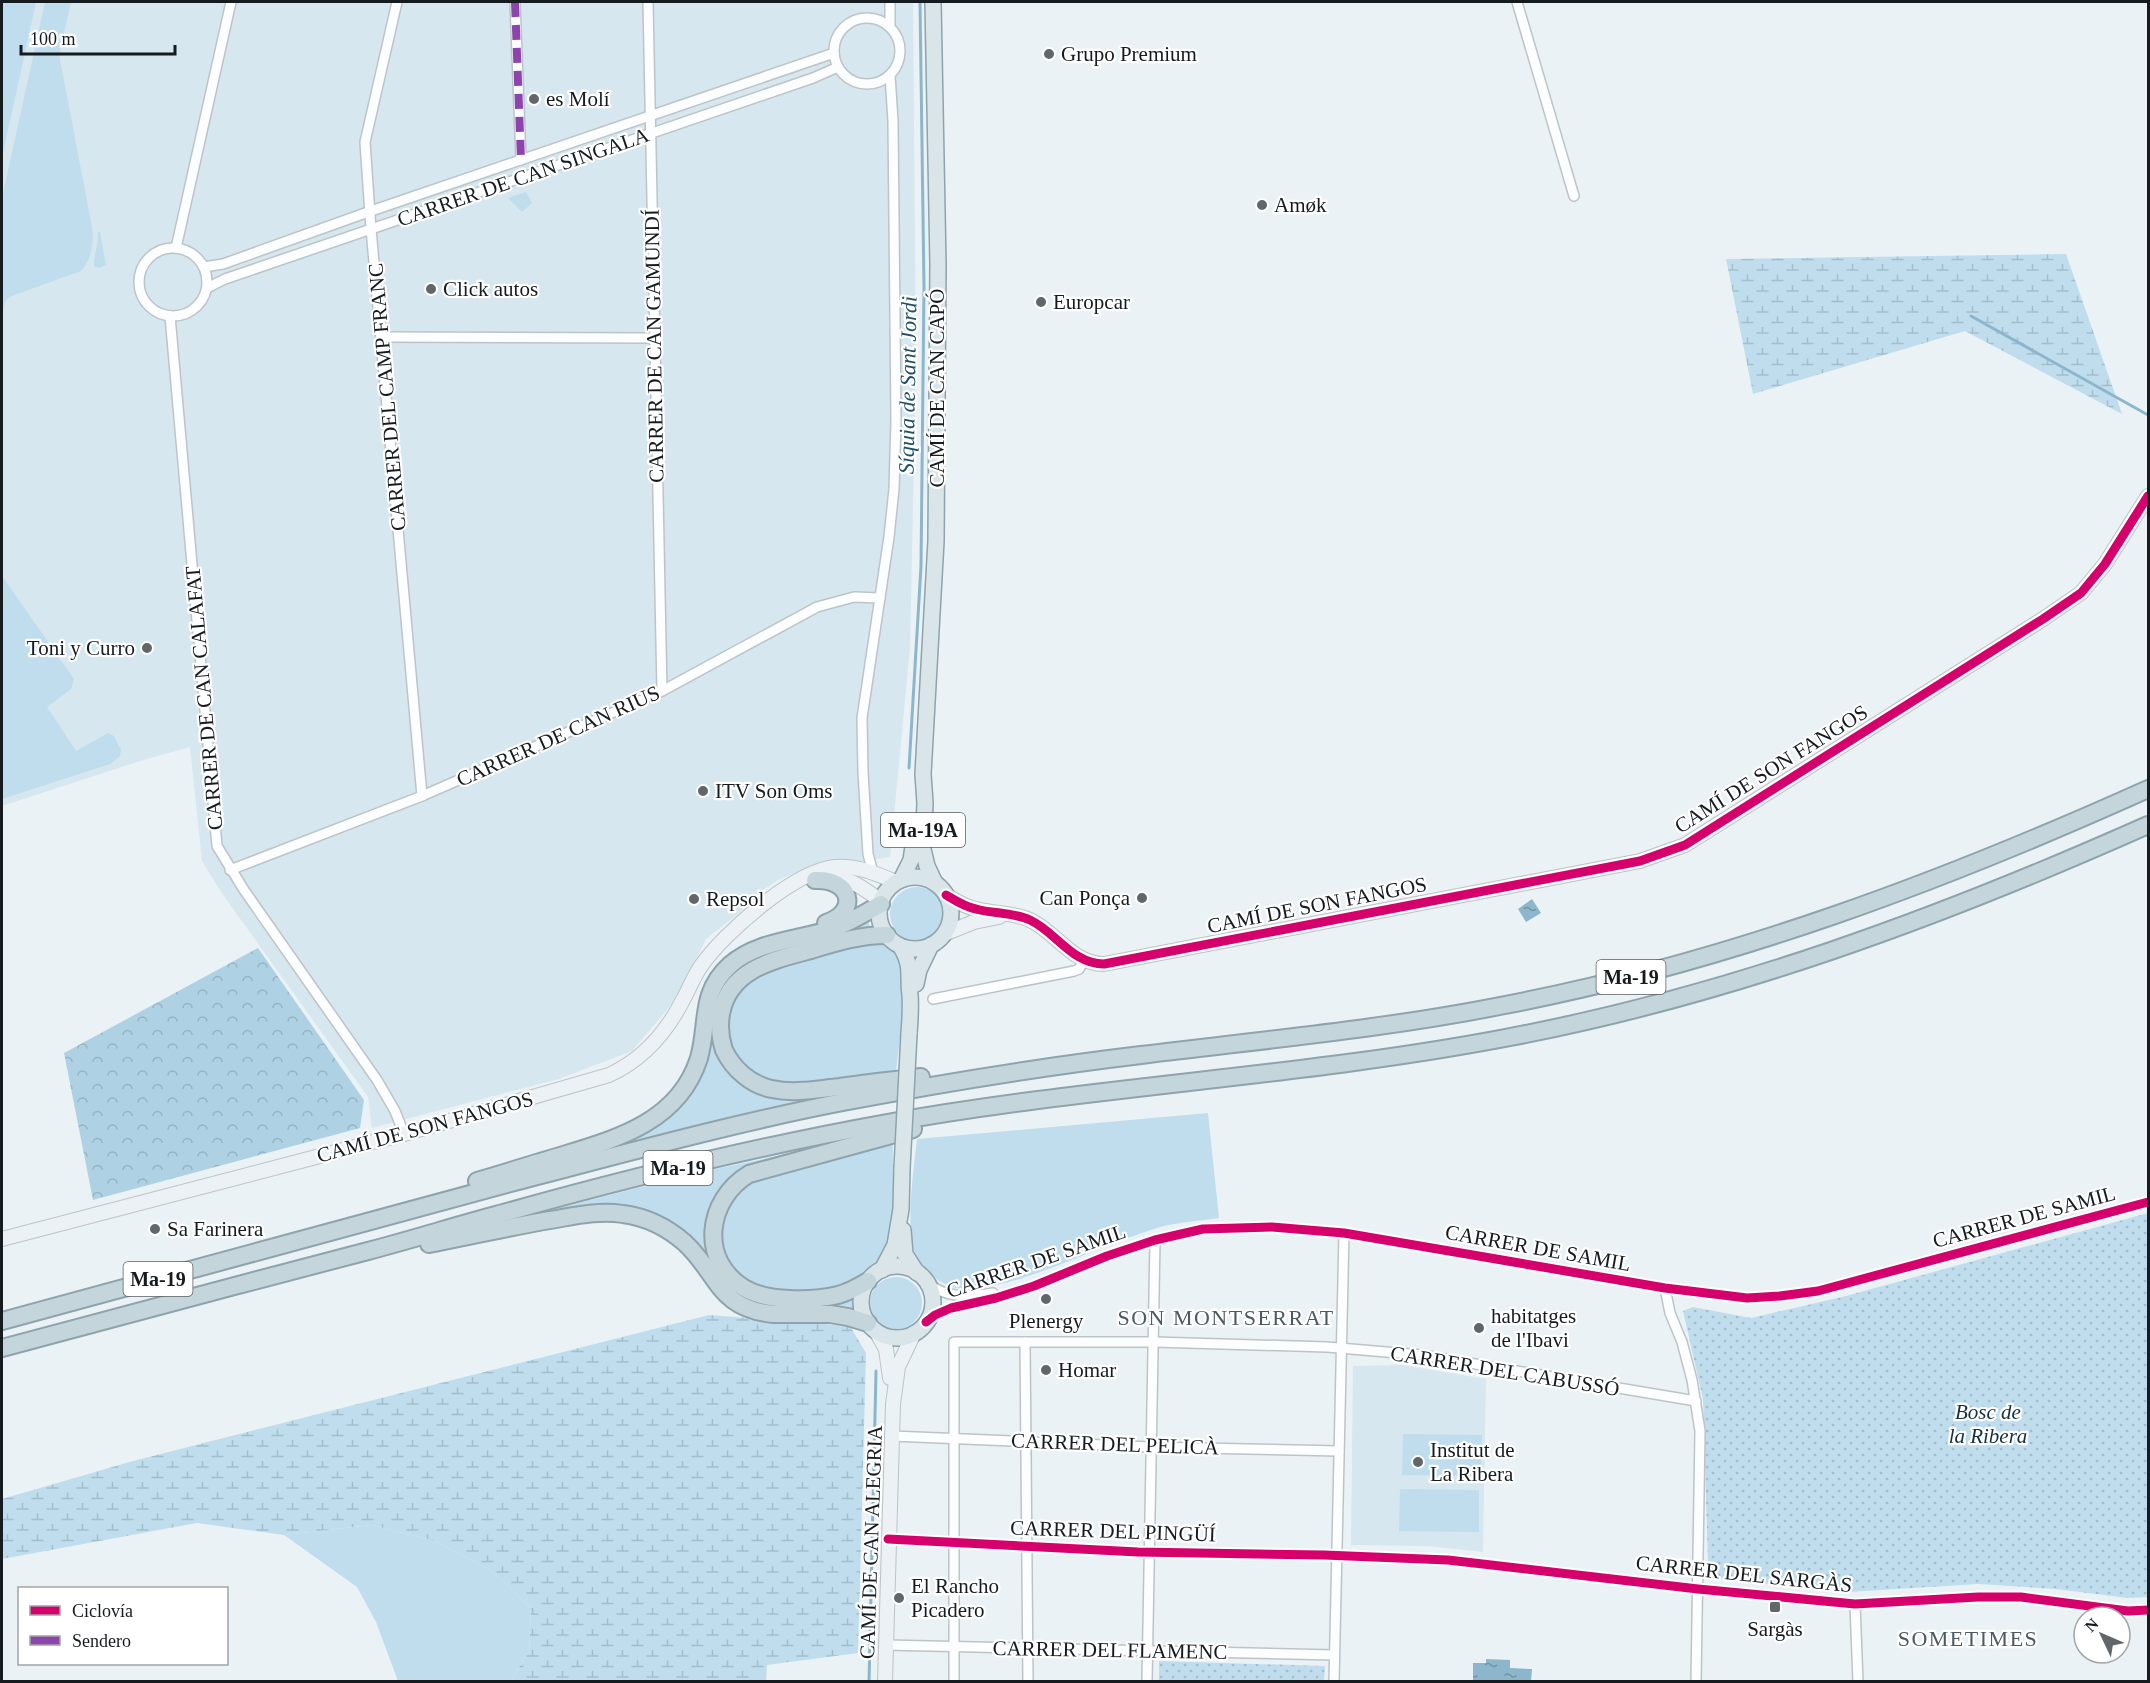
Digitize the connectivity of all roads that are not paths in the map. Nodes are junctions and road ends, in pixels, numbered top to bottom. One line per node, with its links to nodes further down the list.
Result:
1 (231, 2): 18 (street)
2 (397, 2): 16 (street, CARRER DEL CAMP FRANC)
3 (515, 2): 14 (street)
4 (648, 2): 12 (street, CARRER DE CAN GAMUNDÍ)
5 (890, 2): 8 (street)
6 (933, 2): 27 (main road, CAMÍ DE CAN CAPÓ / Ma-19A)
7 (1517, 2): 15 (street)
8 (890, 27): 9 (street); 11 (street)
9 (834, 53): 10 (street); 12 (street, CARRER DE CAN SINGALA)
10 (838, 67): 11 (street); 13 (street, CARRER DE CAN SINGALA)
11 (890, 75): 25 (street)
12 (651, 117): 13 (street, CARRER DE CAN GAMUNDÍ); 14 (street, CARRER DE CAN SINGALA)
13 (652, 133): 17 (street, CARRER DE CAN SINGALA); 23 (street, CARRER DE CAN GAMUNDÍ)
14 (521, 160): 16 (street, CARRER DE CAN SINGALA)
15 (1574, 196)
16 (370, 211): 17 (street, CARRER DEL CAMP FRANC); 19 (street, CARRER DE CAN SINGALA)
17 (371, 229): 20 (street, CARRER DE CAN SINGALA); 22 (street, CARRER DEL CAMP FRANC)
18 (176, 248): 19 (street); 21 (street)
19 (204, 267): 20 (street)
20 (207, 288): 21 (street)
21 (170, 316): 31 (street, CARRER DE CAN CALAFAT)
22 (382, 337): 23 (street); 29 (street, CARRER DEL CAMP FRANC)
23 (653, 338): 26 (street, CARRER DE CAN GAMUNDÍ)
24 (2148, 496): 45 (street, CAMÍ DE SON FANGOS)
25 (880, 598): 26 (street, CARRER DE CAN RIUS); 32 (street)
26 (662, 691): 29 (street, CARRER DE CAN RIUS)
27 (923, 774): 34 (main road, CAMÍ DE CAN CAPÓ / Ma-19A); 35 (main road, CAMÍ DE CAN CAPÓ / Ma-19A)
28 (2148, 789): 48 (highway, Ma-19)
29 (422, 796): 31 (street, CARRER DE CAN RIUS)
30 (2148, 825): 49 (highway, Ma-19)
31 (230, 870): 50 (street, CARRER DE CAN CALAFAT)
32 (873, 873): 34 (street); 37 (street)
33 (815, 879): 37 (street); 38 (street); 42 (highway)
34 (899, 881): 35 (main road); 38 (main road)
35 (935, 883): 36 (main road)
36 (946, 895): 39 (street); 40 (main road)
37 (774, 897): 50 (street, CAMÍ DE SON FANGOS)
38 (881, 902): 41 (main road); 42 (highway)
39 (1013, 915): 40 (street); 45 (street)
40 (944, 934): 43 (main road)
41 (887, 935): 44 (main road); 48 (highway)
42 (798, 938): 53 (highway)
43 (931, 945): 44 (main road); 47 (main road)
44 (901, 946): 47 (main road)
45 (1084, 960): 46 (street)
46 (933, 999)
47 (911, 1004): 52 (main road, bridge)
48 (993, 1074): 53 (highway, Ma-19)
49 (993, 1105): 57 (highway, Ma-19); 60 (highway)
50 (404, 1134): 55 (street, CAMÍ DE SON FANGOS)
51 (2148, 1202): 61 (street, CARRER DE SAMIL)
52 (900, 1209): 58 (main road); 59 (main road)
53 (372, 1220): 63 (highway, Ma-19)
54 (1344, 1233): 56 (street, CARRER DE SAMIL); 61 (street, CARRER DE SAMIL); 70 (street)
55 (2, 1239)
56 (1155, 1240): 62 (street, CARRER DE SAMIL); 68 (street)
57 (368, 1251): 65 (highway); 69 (highway, Ma-19)
58 (882, 1270): 59 (main road); 60 (main road)
59 (921, 1277): 62 (street, CARRER DE SAMIL); 64 (main road)
60 (868, 1281): 65 (main road)
61 (1665, 1288): 71 (street)
62 (1010, 1293): 64 (street, CARRER DE SAMIL)
63 (2, 1321)
64 (926, 1322): 66 (main road)
65 (872, 1327): 66 (main road); 72 (street, CAMÍ DE CAN ALEGRIA)
66 (914, 1333): 72 (street, CAMÍ DE CAN ALEGRIA)
67 (1025, 1342): 68 (street, CARRER DEL CABUSSÓ); 74 (street, CARRER DEL CABUSSÓ); 75 (street)
68 (1154, 1342): 70 (street, CARRER DEL CABUSSÓ); 76 (street)
69 (2, 1348)
70 (1341, 1348): 71 (street, CARRER DEL CABUSSÓ); 77 (street)
71 (1696, 1401): 83 (street)
72 (893, 1404): 73 (street, CAMÍ DE CAN ALEGRIA)
73 (892, 1436): 74 (street, CARRER DEL PELICÀ); 78 (street, CAMÍ DE CAN ALEGRIA)
74 (953, 1438): 75 (street, CARRER DEL PELICÀ); 79 (street)
75 (1024, 1442): 76 (street, CARRER DEL PELICÀ); 80 (street)
76 (1152, 1447): 77 (street, CARRER DEL PELICÀ); 81 (street)
77 (1339, 1451): 82 (street)
78 (888, 1539): 79 (street, CARRER DEL PINGÜÍ); 86 (street, CAMÍ DE CAN ALEGRIA)
79 (953, 1543): 80 (street, CARRER DEL PINGÜÍ); 87 (street)
80 (1026, 1547): 81 (street, CARRER DEL PINGÜÍ); 88 (street)
81 (1150, 1552): 82 (street, CARRER DEL PINGÜÍ); 89 (street)
82 (1337, 1556): 83 (street, CARRER DEL SARGÀS); 90 (street)
83 (1698, 1589): 84 (street, CARRER DEL SARGÀS); 96 (street)
84 (1855, 1604): 85 (street, CARRER DEL SARGÀS); 97 (street)
85 (2148, 1610)
86 (886, 1645): 87 (street, CARRER DEL FLAMENC); 91 (street, CAMÍ DE CAN ALEGRIA)
87 (954, 1646): 88 (street, CARRER DEL FLAMENC); 92 (street)
88 (1027, 1650): 89 (street, CARRER DEL FLAMENC); 93 (street)
89 (1148, 1651): 90 (street, CARRER DEL FLAMENC); 94 (street)
90 (1334, 1655): 95 (street)
91 (885, 1682)
92 (954, 1682)
93 (1028, 1682)
94 (1147, 1682)
95 (1334, 1682)
96 (1696, 1682)
97 (1858, 1682)

